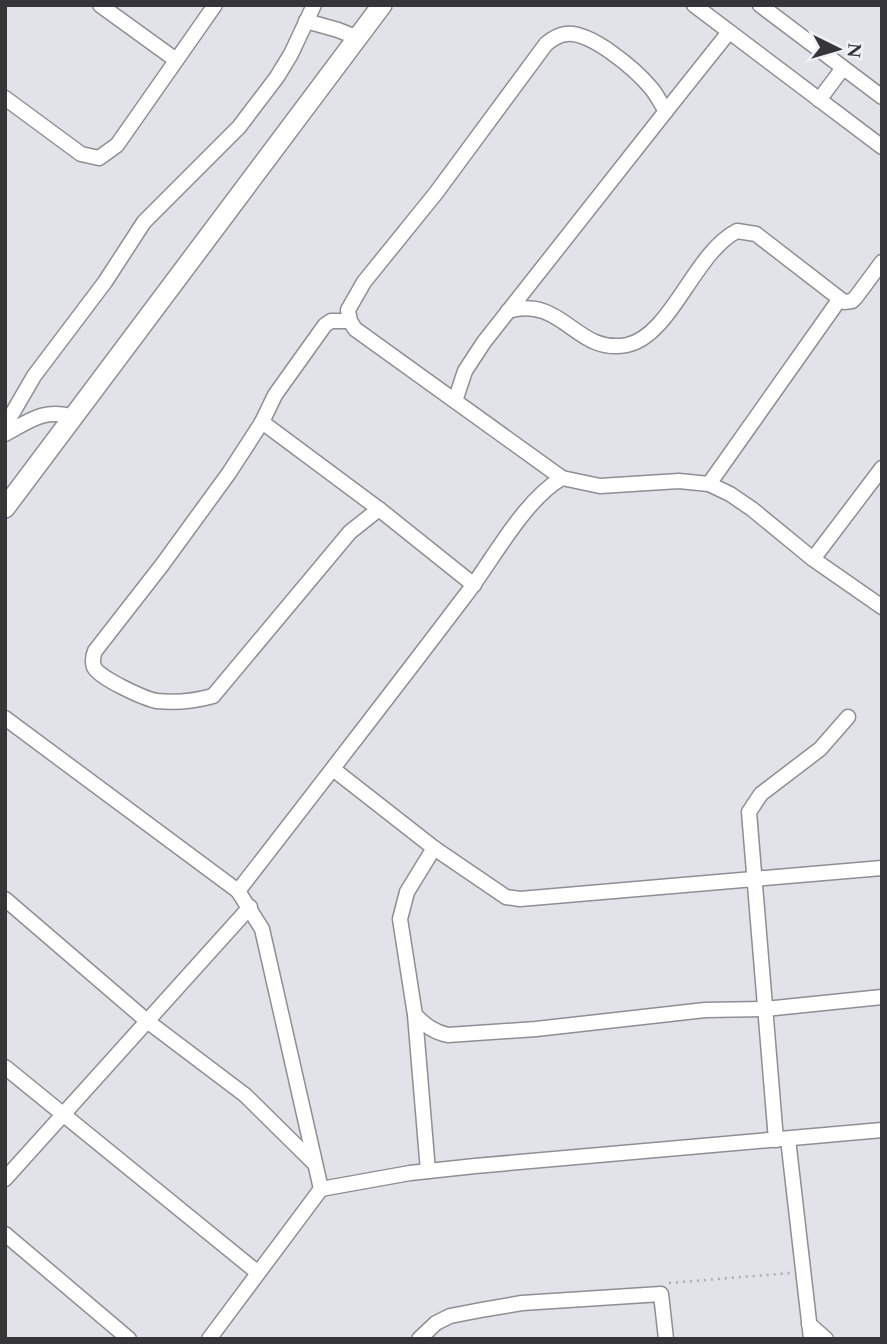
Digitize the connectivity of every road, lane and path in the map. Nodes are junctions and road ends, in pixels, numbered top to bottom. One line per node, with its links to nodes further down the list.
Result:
1 (100, 5): 10 (street)
2 (215, 5): 10 (street)
3 (314, 5): 7 (street)
4 (382, 5): 9 (street)
5 (694, 5): 8 (street)
6 (760, 5): 11 (street)
7 (306, 21): 9 (street); 24 (street)
8 (729, 32): 14 (street); 15 (street)
9 (358, 38): 22 (street)
10 (176, 60): 13 (street)
11 (843, 68): 12 (street); 14 (street)
12 (882, 97)
13 (5, 98)
14 (819, 100): 16 (street)
15 (666, 111): 19 (street); 20 (street)
16 (882, 147)
17 (882, 262): 18 (street)
18 (839, 300): 19 (street); 28 (street)
19 (508, 311): 21 (street)
20 (349, 321): 21 (street); 23 (street)
21 (455, 401): 27 (street)
22 (74, 417): 25 (street); 29 (street)
23 (262, 422): 30 (street); 30 (street)
24 (5, 426)
25 (5, 433)
26 (882, 468): 31 (street)
27 (562, 478): 28 (street); 32 (street)
28 (709, 484): 31 (street)
29 (5, 508)
30 (379, 509): 32 (street)
31 (813, 559): 33 (street)
32 (474, 584): 36 (street)
33 (882, 607)
34 (848, 717): 39 (street)
35 (5, 718): 40 (street)
36 (333, 769): 37 (street); 40 (street)
37 (434, 848): 39 (street); 45 (street)
38 (882, 868): 39 (street)
39 (755, 880): 44 (street)
40 (238, 891): 42 (street)
41 (5, 899): 46 (street)
42 (250, 907): 46 (street); 51 (street)
43 (882, 997): 44 (street)
44 (765, 1009): 45 (street); 50 (street)
45 (415, 1016): 52 (street)
46 (147, 1021): 48 (street); 51 (street)
47 (5, 1067): 48 (street)
48 (65, 1115): 53 (street); 56 (street)
49 (882, 1130): 50 (street)
50 (782, 1140): 52 (street); 57 (street)
51 (315, 1164): 54 (street)
52 (428, 1171): 54 (street)
53 (5, 1179)
54 (321, 1189): 56 (street)
55 (5, 1234): 60 (street)
56 (257, 1272): 61 (street)
57 (805, 1272): 58 (path); 59 (street)
58 (662, 1294): 62 (street); 63 (street)
59 (810, 1331): 64 (street)
60 (129, 1339)
61 (209, 1339)
62 (419, 1339)
63 (666, 1339)
64 (826, 1339)

